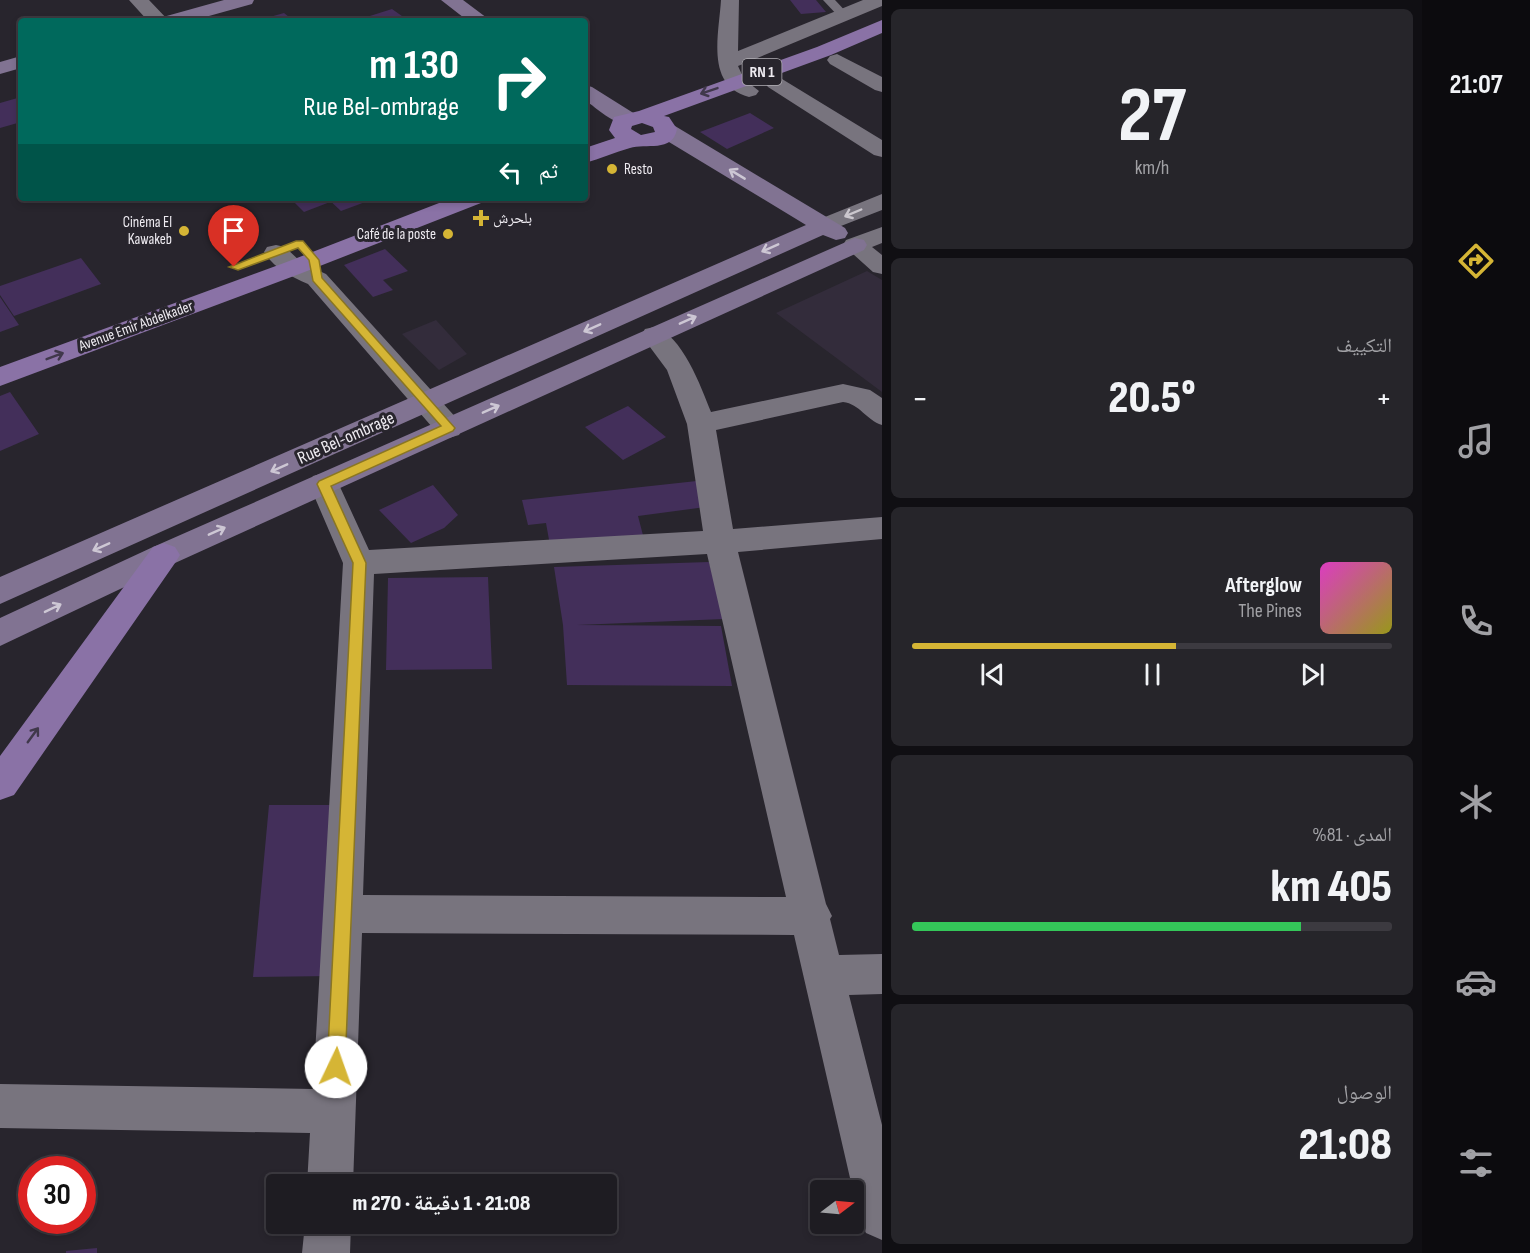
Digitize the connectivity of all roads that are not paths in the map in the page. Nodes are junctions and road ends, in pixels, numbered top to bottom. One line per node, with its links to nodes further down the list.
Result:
1 (138, 0): 8 (street)
2 (245, 0): 9 (street)
3 (450, 0): 10 (street)
4 (730, 0): 14 (street)
5 (829, 0): 7 (lane)
6 (879, 0): 7 (street)
7 (843, 15): 14 (street)
8 (156, 18)
9 (181, 18)
10 (477, 18)
11 (882, 26): 14 (main road, RN 1)
12 (882, 42): 13 (main road, RN 1)
13 (837, 60): 15 (main road, RN 1); 16 (street)
14 (737, 79): 15 (main road, RN 1); 18 (main road, RN 1)
15 (775, 83): 20 (street)
16 (882, 86)
17 (588, 93): 18 (street)
18 (643, 129): 19 (main road, RN 1); 21 (main road, RN 1); 25 (street)
19 (588, 138)
20 (882, 150)
21 (588, 155)
22 (420, 201): 28 (main road, Avenue Emir Abdelkader)
23 (465, 201): 28 (main road, Avenue Emir Abdelkader)
24 (882, 201): 25 (street, one-way to 25)
25 (812, 230): 27 (street); 33 (street, Rue Bel-ombrage, one-way to 33)
26 (882, 234): 27 (street)
27 (845, 249): 29 (street); 30 (street, Rue Bel-ombrage, one-way to 27)
28 (300, 260): 31 (main road, Avenue Emir Abdelkader); 32 (main road, Avenue Emir Abdelkader, one-way to 28); 33 (street)
29 (879, 265)
30 (654, 335): 35 (street); 36 (street, Rue Bel-ombrage, one-way to 30)
31 (0, 355)
32 (0, 376)
33 (426, 403): 36 (street); 42 (street, Rue Bel-ombrage, one-way to 42)
34 (882, 415): 35 (street)
35 (701, 424): 39 (street)
36 (449, 428): 37 (street, Rue Bel-ombrage)
37 (324, 484): 40 (street, Rue Bel-ombrage, one-way to 37); 41 (street)
38 (882, 528): 39 (street)
39 (720, 542): 41 (street); 48 (street)
40 (164, 555): 43 (street, Rue Bel-ombrage, one-way to 40); 45 (main road, one-way to 40)
41 (359, 563): 47 (street)
42 (0, 591)
43 (0, 633)
44 (0, 776): 45 (main road)
45 (1, 784): 46 (main road)
46 (0, 792)
47 (344, 914): 48 (street); 52 (street)
48 (812, 916): 49 (street)
49 (825, 975): 50 (street); 54 (street)
50 (882, 975)
51 (0, 1106): 52 (street)
52 (333, 1111): 53 (street)
53 (330, 1174)
54 (882, 1217)
55 (327, 1234): 56 (street)
56 (326, 1253)

